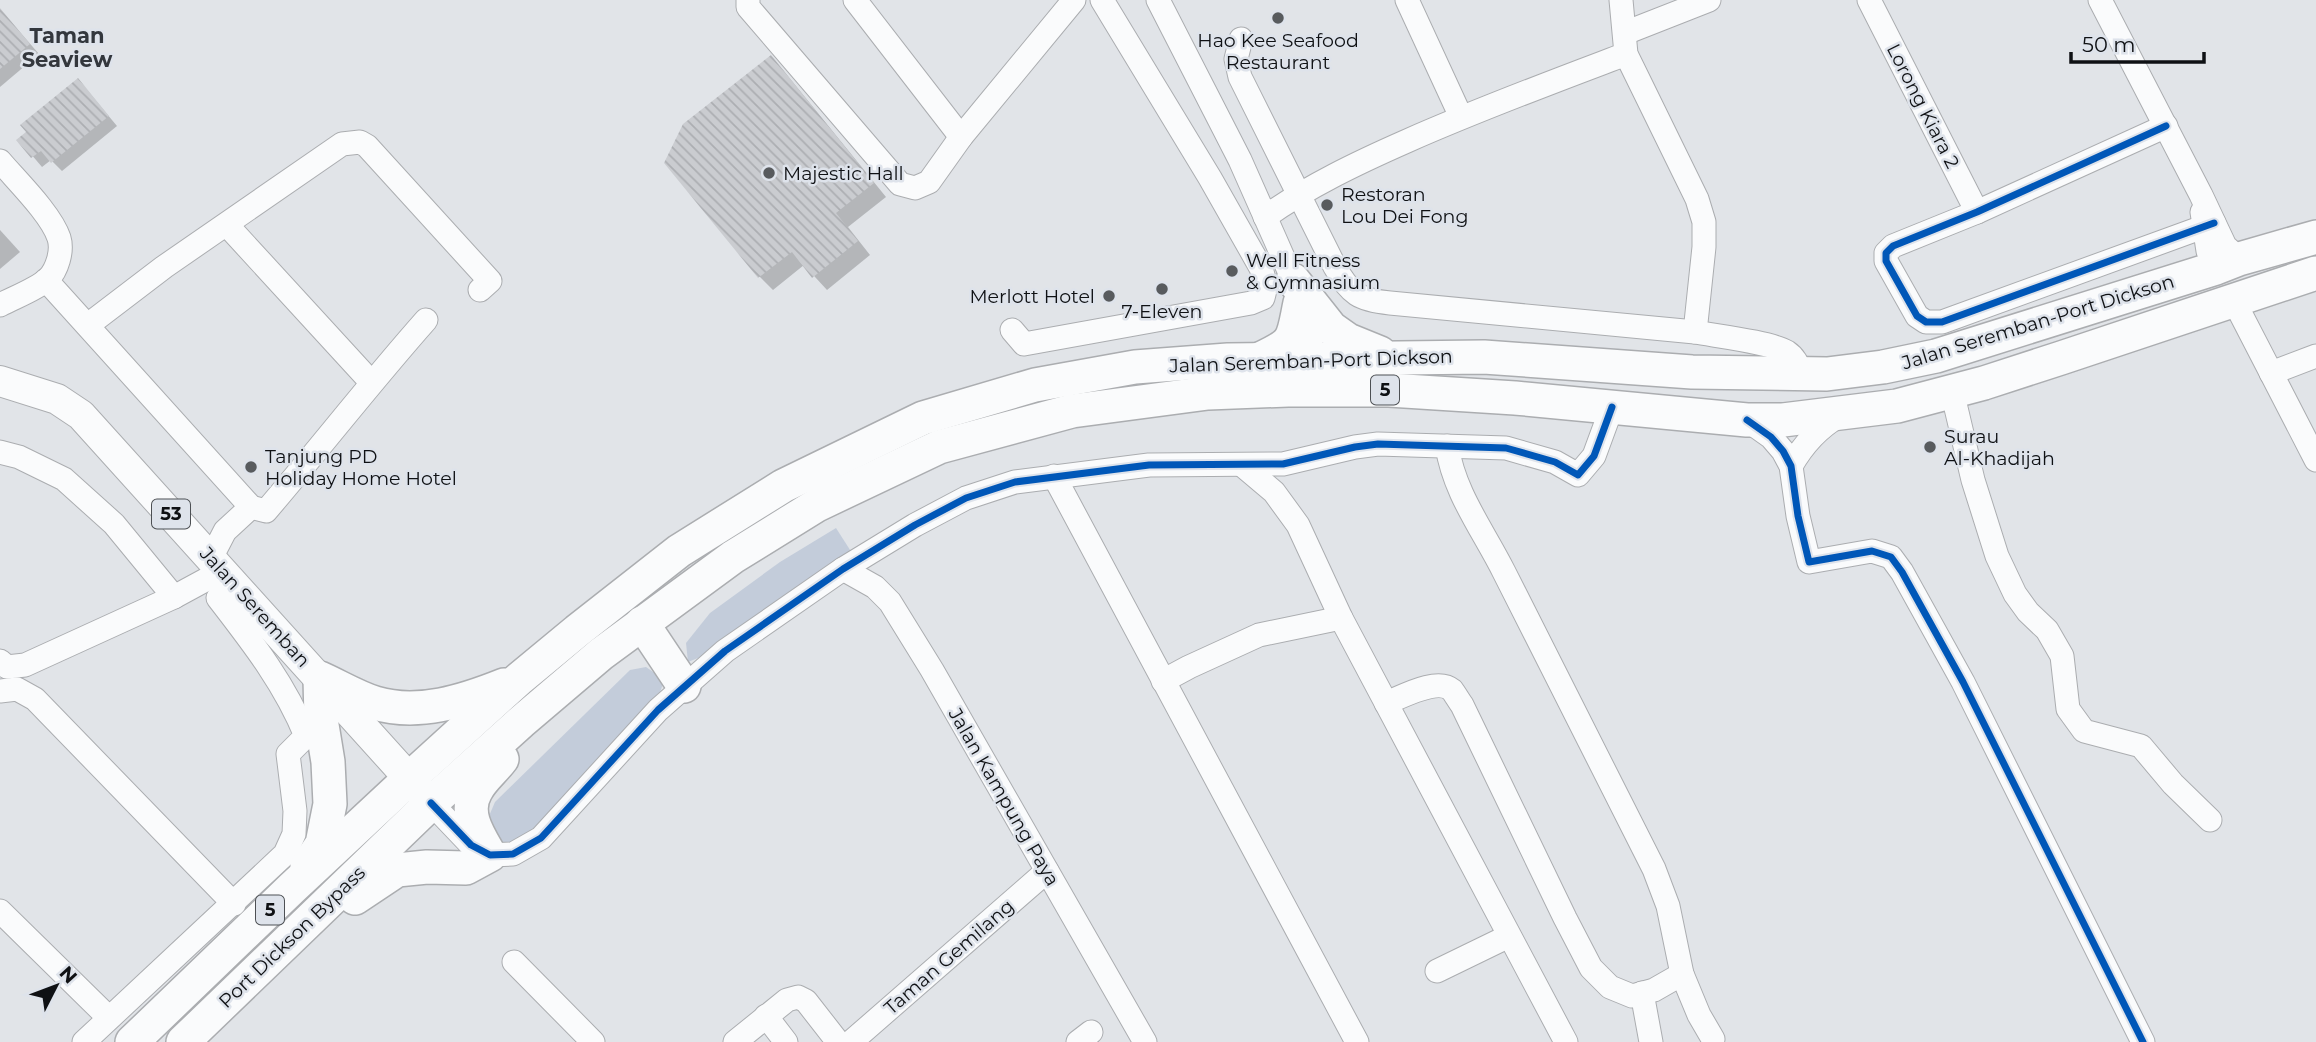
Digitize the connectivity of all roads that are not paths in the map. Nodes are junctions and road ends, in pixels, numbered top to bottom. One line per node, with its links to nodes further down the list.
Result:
1 (748, 0): 15 (street)
2 (855, 0): 15 (street)
3 (1102, 0): 18 (street)
4 (1158, 0): 16 (street)
5 (1407, 0): 13 (street)
6 (1621, 0): 12 (street)
7 (1709, 0): 12 (street)
8 (1869, 0): 20 (street, Lorong Kiara 2)
9 (2100, 0): 14 (street)
10 (1067, 3): 15 (street)
11 (1241, 39): 19 (street)
12 (1625, 43): 13 (street); 35 (street)
13 (1461, 117): 19 (street)
14 (2166, 126): 20 (street); 23 (street)
15 (961, 137)
16 (1240, 160): 18 (street); 21 (street)
17 (0, 161): 27 (street)
18 (1210, 178): 34 (street)
19 (1298, 194): 21 (street); 35 (street)
20 (1977, 212): 23 (street)
21 (1265, 217): 29 (street)
22 (227, 225): 28 (street); 33 (street); 43 (street)
23 (2209, 225): 25 (street)
24 (2316, 237): 25 (highway, Jalan Seremban-Port Dickson / 5)
25 (2227, 263): 26 (highway); 41 (highway, Jalan Seremban-Port Dickson / 5)
26 (2309, 275): 30 (highway, Jalan Seremban-Port Dickson / 5)
27 (46, 280): 31 (street); 33 (street)
28 (480, 290)
29 (1296, 292): 36 (highway); 38 (street); 39 (highway)
30 (2234, 301): 40 (street); 44 (highway, Jalan Seremban-Port Dickson / 5)
31 (0, 305)
32 (426, 320): 43 (street)
33 (88, 325): 55 (street)
34 (1012, 330)
35 (1695, 332): 41 (street)
36 (1387, 356): 38 (highway, Jalan Seremban-Port Dickson / 5); 41 (highway, Jalan Seremban-Port Dickson / 5)
37 (2316, 356): 40 (street)
38 (1315, 358): 39 (highway, Jalan Seremban-Port Dickson / 5); 45 (highway)
39 (1260, 359): 63 (highway, Jalan Seremban-Port Dickson / 5)
40 (2271, 373): 51 (street)
41 (1802, 375)
42 (0, 381): 57 (main road, Jalan Seremban / 53)
43 (371, 382): 55 (street)
44 (1952, 391): 47 (highway, Jalan Seremban-Port Dickson / 5); 70 (street)
45 (1515, 398): 46 (highway, Jalan Seremban-Port Dickson / 5); 60 (highway, Jalan Seremban-Port Dickson / 5)
46 (1612, 407): 48 (highway, Jalan Seremban-Port Dickson / 5); 49 (street)
47 (1844, 413): 48 (highway, Jalan Seremban-Port Dickson / 5); 53 (street)
48 (1746, 420): 53 (street)
49 (1447, 446): 52 (street); 80 (street)
50 (0, 452): 58 (street)
51 (2316, 460)
52 (1242, 465): 54 (street); 59 (street)
53 (1791, 466): 97 (street)
54 (1054, 476): 56 (street); 64 (street)
55 (251, 507): 57 (street)
56 (843, 569): 65 (street); 72 (street, Jalan Kampung Paya)
57 (223, 571): 58 (street); 62 (main road, Jalan Seremban / 53); 74 (street)
58 (174, 597): 61 (street)
59 (1341, 618): 64 (street); 67 (street)
60 (642, 623): 65 (highway); 68 (highway, Jalan Seremban-Port Dickson / 5)
61 (0, 662)
62 (320, 678): 63 (highway); 69 (main road, Jalan Seremban / 53); 73 (highway)
63 (519, 679): 69 (highway, Jalan Seremban-Port Dickson / 5)
64 (1163, 681): 94 (street)
65 (684, 686): 71 (street)
66 (0, 691): 74 (street)
67 (1386, 704): 76 (street); 81 (street)
68 (521, 722): 69 (highway, Jalan Seremban-Port Dickson / 5); 71 (highway)
69 (420, 791): 71 (street); 73 (highway, Port Dickson Bypass / 5); 77 (highway, Port Dickson Bypass / 5)
70 (2210, 820)
71 (490, 855): 77 (highway)
72 (1047, 871): 92 (street, Taman Gemilang); 93 (street, Jalan Kampung Paya)
73 (292, 888): 87 (highway, Port Dickson Bypass / 5)
74 (234, 904): 83 (street)
75 (0, 911): 83 (street)
76 (1509, 936): 79 (street); 95 (street)
77 (285, 942): 84 (highway, Port Dickson Bypass / 5)
78 (514, 962): 88 (street)
79 (1437, 971)
80 (1682, 974): 81 (street); 85 (street)
81 (1642, 993): 96 (street)
82 (766, 1016): 89 (street); 90 (street); 91 (street)
83 (109, 1018): 86 (street)
84 (197, 1037)
85 (1713, 1039)
86 (84, 1042)
87 (132, 1042)
88 (593, 1042)
89 (735, 1042)
90 (786, 1042)
91 (838, 1042)
92 (851, 1042)
93 (1145, 1042)
94 (1357, 1042)
95 (1566, 1042)
96 (1651, 1042)
97 (2143, 1042)

